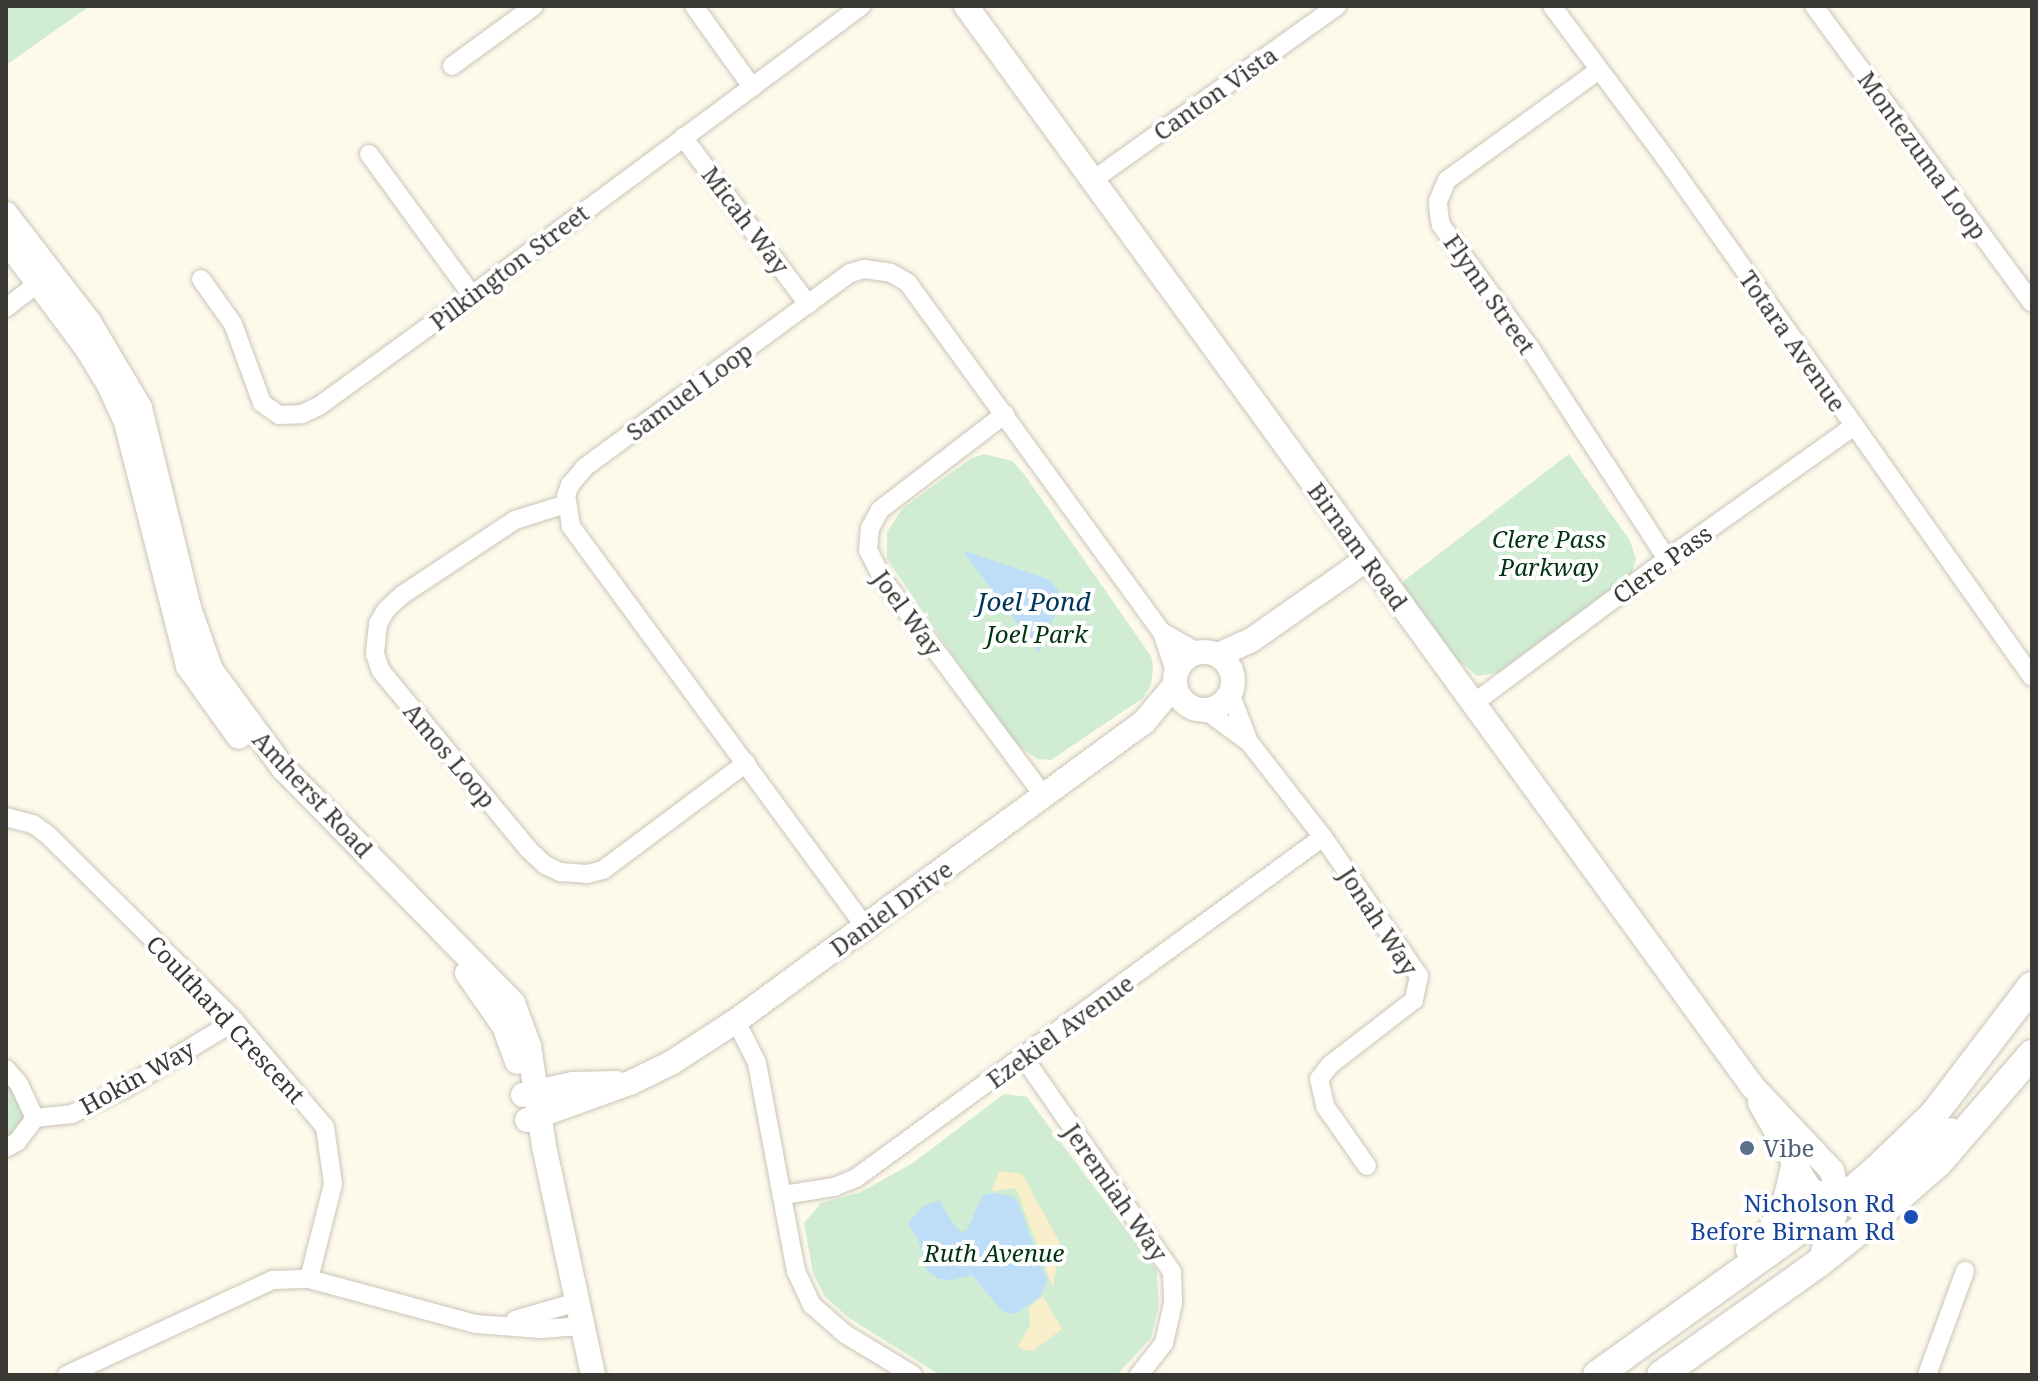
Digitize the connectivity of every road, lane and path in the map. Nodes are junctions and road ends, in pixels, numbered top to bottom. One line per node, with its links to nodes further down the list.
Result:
1 (534, 6): 8 (street)
2 (694, 6): 10 (street)
3 (861, 6): 10 (street, Pilkington Street)
4 (966, 6): 13 (street, Birnam Road)
5 (1337, 6): 13 (street, Canton Vista)
6 (1552, 6): 9 (street, Totara Avenue)
7 (1814, 6): 19 (street, Montezuma Loop)
8 (452, 66)
9 (1599, 70): 23 (street, Totara Avenue); 26 (street, Flynn Street)
10 (752, 87): 11 (street, Pilkington Street)
11 (683, 137): 18 (street, Pilkington Street); 20 (street, Micah Way)
12 (369, 154): 18 (street)
13 (1093, 180): 25 (street, Birnam Road)
14 (6, 214): 16 (street, Amherst Road)
15 (6, 240): 16 (street, Amherst Road)
16 (45, 277): 21 (street); 48 (street, Amherst Road)
17 (201, 279): 18 (street, Pilkington Street)
18 (472, 295)
19 (2032, 303)
20 (808, 304): 22 (street, Samuel Loop); 24 (street, Samuel Loop)
21 (6, 308)
22 (1005, 414): 27 (street, Samuel Loop); 36 (street, Joel Way)
23 (1853, 427): 26 (street, Clere Pass); 29 (street, Totara Avenue)
24 (566, 504): 35 (street); 35 (street, Amos Loop)
25 (1367, 559): 28 (street, Daniel Drive); 31 (street, Birnam Road)
26 (1667, 559): 31 (street, Clere Pass)
27 (1162, 632): 28 (street, Samuel Loop); 30 (street, Samuel Loop)
28 (1219, 668): 30 (street, Daniel Drive); 32 (street, Daniel Drive); 34 (street, Jonah Way)
29 (2032, 677)
30 (1175, 679): 32 (street); 33 (street, Daniel Drive)
31 (1474, 703): 47 (street, Birnam Road)
32 (1200, 709): 33 (street, Daniel Drive); 34 (street, Jonah Way)
33 (1144, 722): 36 (street, Daniel Drive)
34 (1249, 742): 38 (street, Jonah Way)
35 (746, 763): 39 (street)
36 (1043, 795): 39 (street, Daniel Drive)
37 (6, 817): 41 (street, Coulthard Crescent)
38 (1323, 837): 44 (street, Ezekiel Avenue); 51 (street, Jonah Way)
39 (866, 928): 42 (street, Daniel Drive)
40 (2032, 986): 54 (main road)
41 (235, 1021): 49 (street, Hokin Way); 57 (street, Coulthard Crescent)
42 (736, 1021): 48 (street, Daniel Drive); 53 (street)
43 (2032, 1054): 46 (main road)
44 (1024, 1058): 53 (street, Ezekiel Avenue); 64 (street, Jeremiah Way)
45 (6, 1069): 49 (street)
46 (2008, 1084): 54 (street); 55 (main road)
47 (1752, 1086): 52 (street, Birnam Road); 54 (street, Birnam Road)
48 (532, 1106): 58 (street, Amherst Road)
49 (35, 1118): 50 (street)
50 (6, 1148)
51 (1367, 1166)
52 (1795, 1166): 54 (street, Birnam Road); 65 (main road)
53 (784, 1195): 63 (street)
54 (1839, 1202): 55 (street); 66 (main road)
55 (1820, 1262): 67 (main road)
56 (1965, 1271): 68 (street)
57 (309, 1279): 58 (street); 59 (street)
58 (571, 1316): 61 (street, Amherst Road); 62 (street, Amherst Road)
59 (88, 1370): 60 (street)
60 (67, 1375)
61 (576, 1375)
62 (593, 1375)
63 (913, 1375)
64 (1139, 1375)
65 (1577, 1375)
66 (1597, 1375)
67 (1661, 1375)
68 (1927, 1375)

